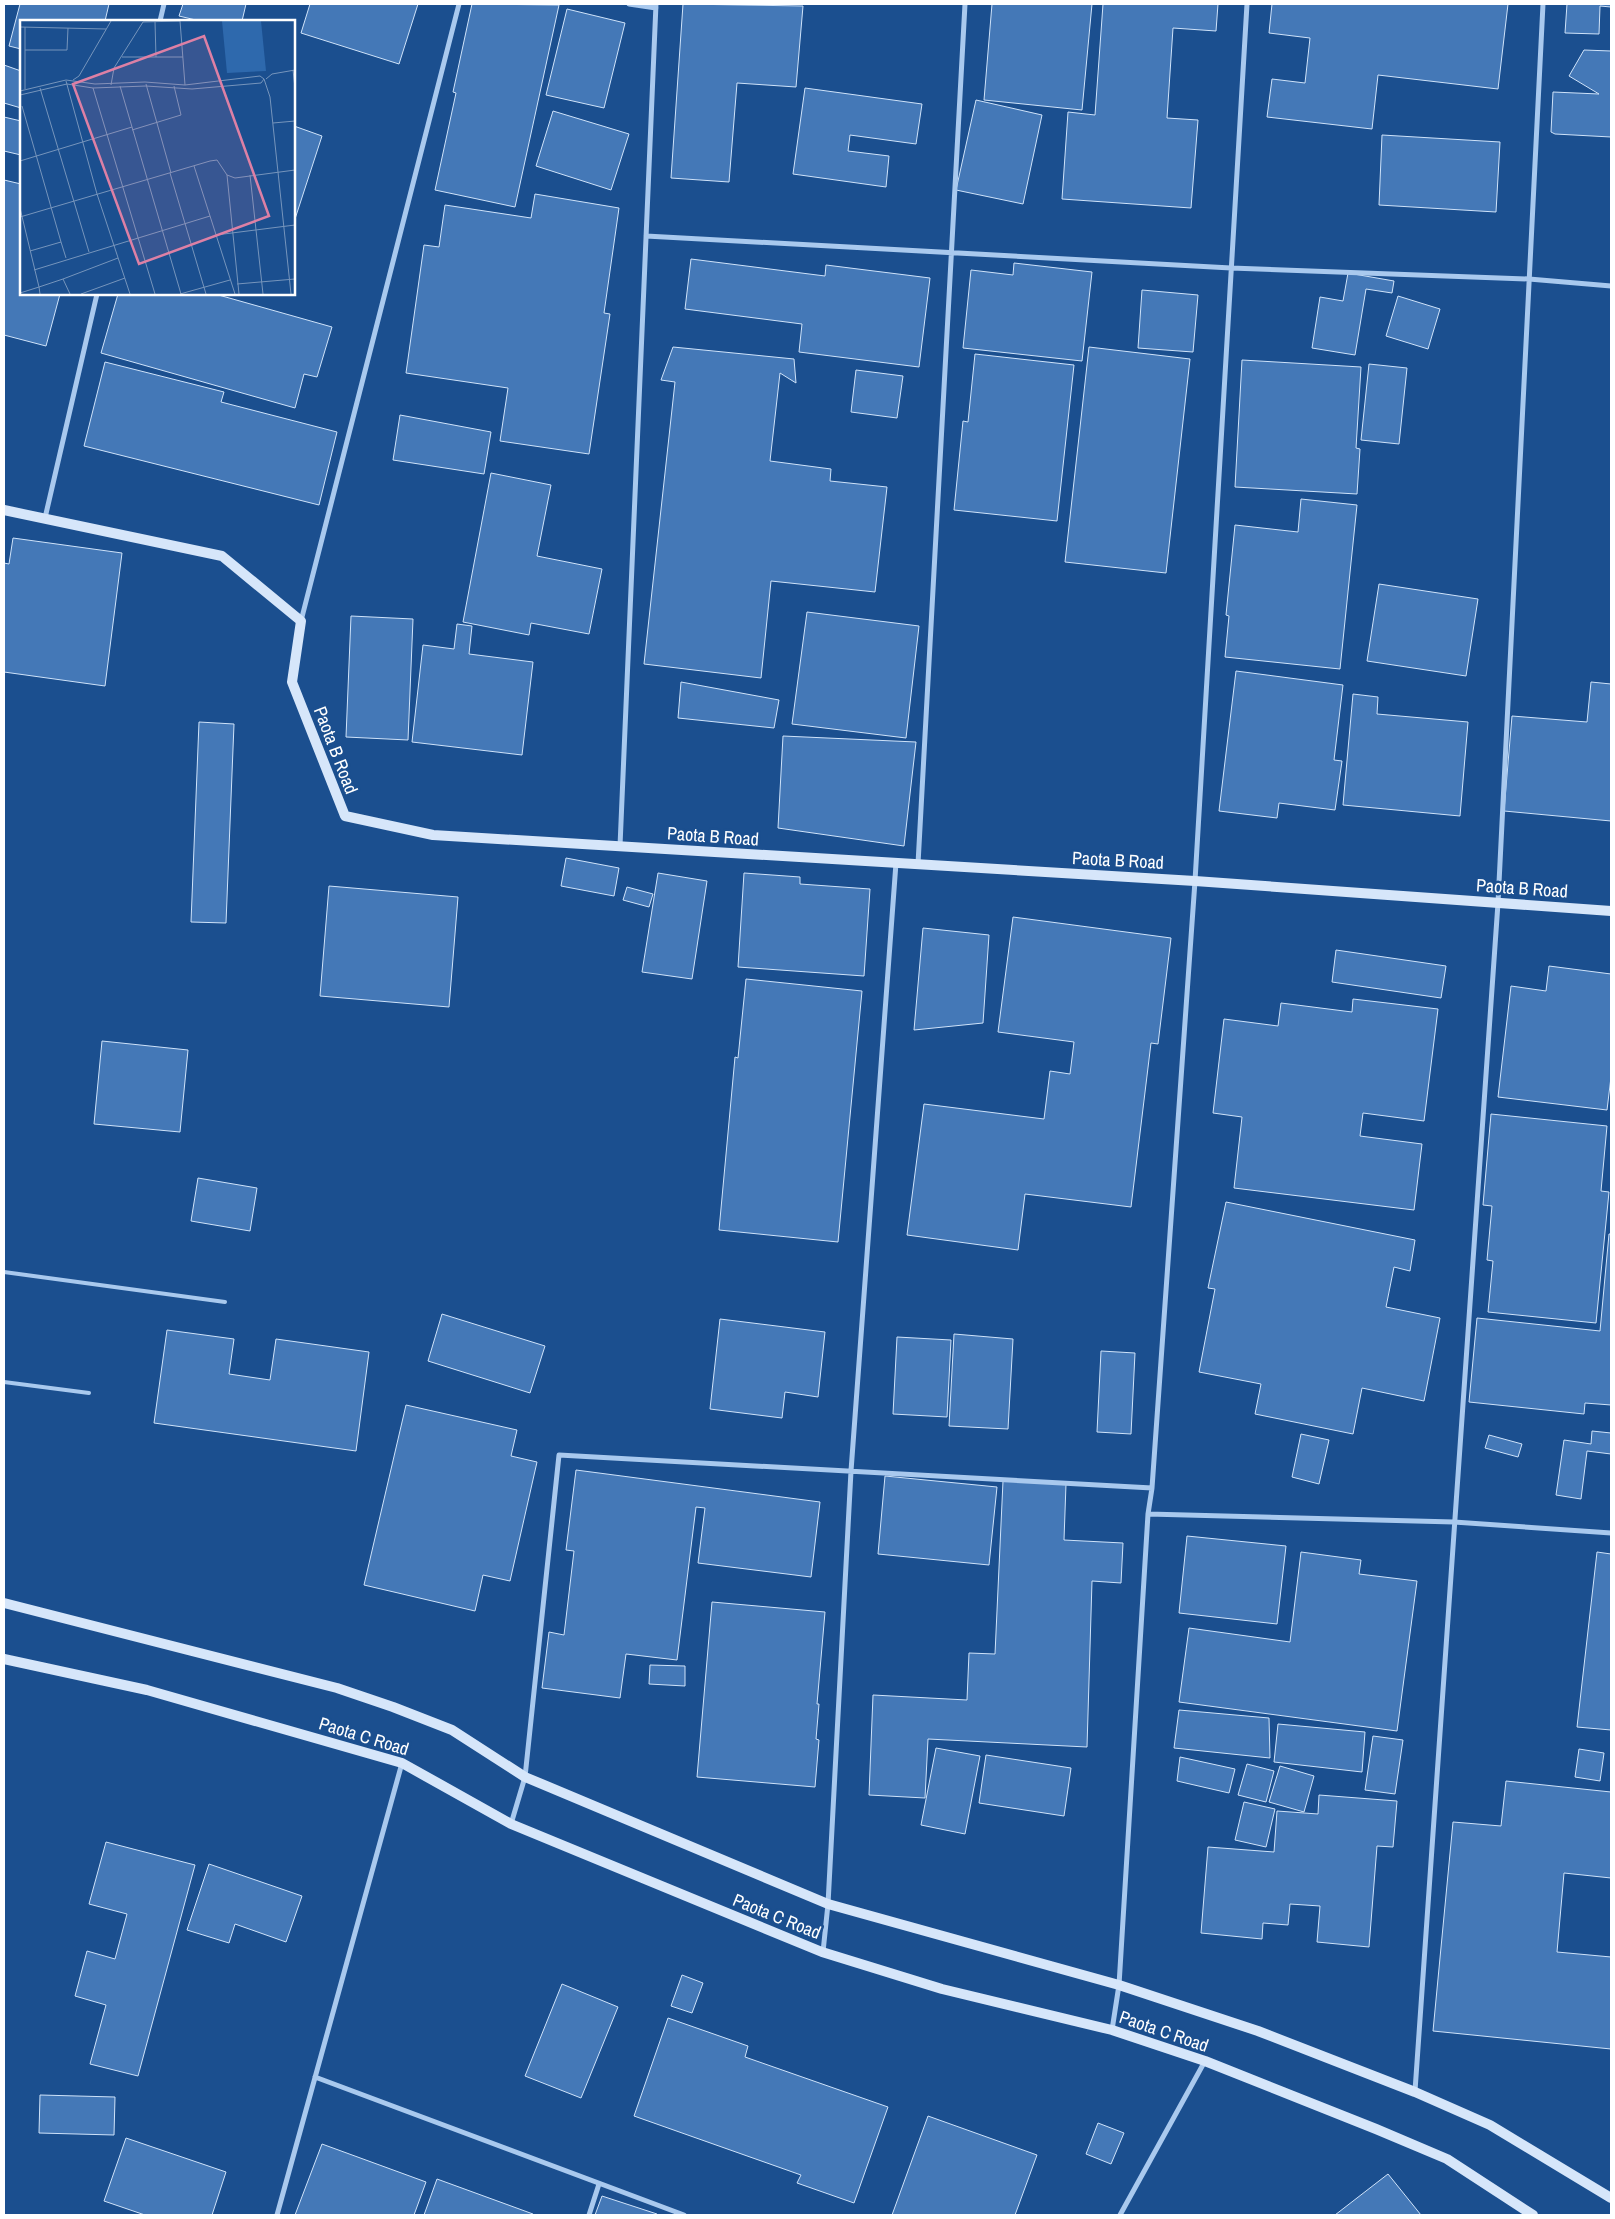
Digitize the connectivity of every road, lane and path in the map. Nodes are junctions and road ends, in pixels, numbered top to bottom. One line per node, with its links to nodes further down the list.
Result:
1 (164, 4): 8 (street)
2 (459, 4): 17 (street)
3 (629, 4): 7 (street)
4 (965, 4): 10 (street)
5 (1247, 4): 11 (street)
6 (1543, 4): 12 (street)
7 (656, 6): 9 (street)
8 (160, 20)
9 (646, 236): 10 (street); 18 (street)
10 (951, 253): 11 (street); 20 (street)
11 (1231, 268): 12 (street); 21 (street)
12 (1529, 279): 13 (street); 22 (street)
13 (1611, 286)
14 (97, 295): 16 (street)
15 (4, 510): 16 (street)
16 (45, 519): 17 (street)
17 (300, 621): 18 (street, Paota B Road)
18 (620, 846): 19 (street, Paota B Road)
19 (896, 863): 20 (street, Paota B Road); 28 (street)
20 (918, 864): 21 (street, Paota B Road)
21 (1196, 881): 22 (street, Paota B Road); 29 (street)
22 (1498, 903): 23 (street, Paota B Road); 31 (street)
23 (1611, 911)
24 (4, 1272): 25 (lane)
25 (225, 1302)
26 (4, 1382): 27 (lane)
27 (88, 1393)
28 (851, 1471): 29 (street); 36 (street); 38 (street)
29 (1152, 1488): 30 (street)
30 (1148, 1514): 31 (street); 40 (street)
31 (1454, 1522): 32 (street); 44 (street)
32 (1611, 1533)
33 (4, 1603): 36 (street)
34 (4, 1659): 35 (street, Paota C Road)
35 (402, 1763): 37 (street, Paota C Road); 43 (street)
36 (525, 1777): 37 (street); 38 (street)
37 (511, 1824): 39 (street, Paota C Road)
38 (828, 1904): 39 (street); 40 (street)
39 (822, 1952): 41 (street, Paota C Road)
40 (1119, 1985): 41 (street); 44 (street)
41 (1112, 2030): 42 (street, Paota C Road)
42 (1205, 2062): 50 (street); 51 (street, Paota C Road)
43 (315, 2077): 45 (street); 47 (street)
44 (1415, 2092): 46 (street)
45 (599, 2184): 48 (street); 49 (street)
46 (1611, 2198)
47 (277, 2215)
48 (589, 2215)
49 (684, 2215)
50 (1120, 2215)
51 (1533, 2215)

